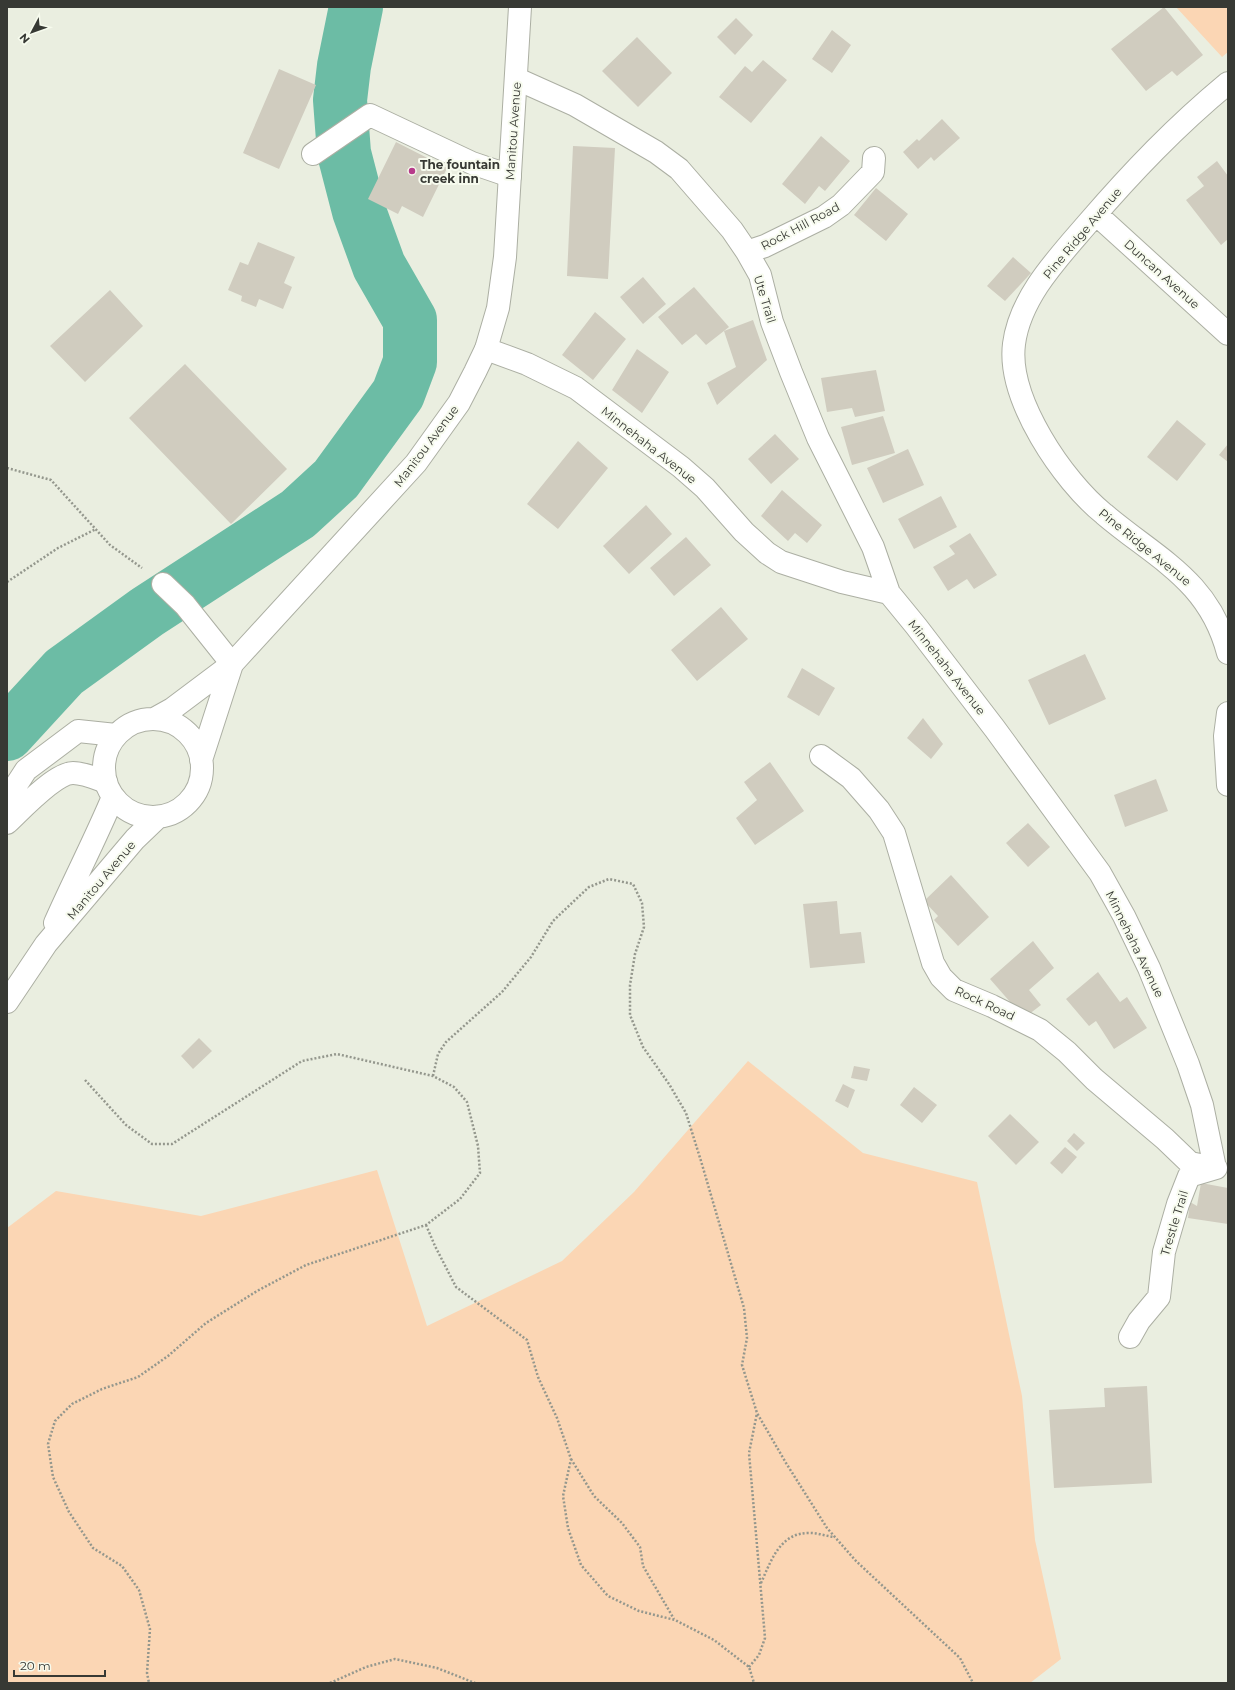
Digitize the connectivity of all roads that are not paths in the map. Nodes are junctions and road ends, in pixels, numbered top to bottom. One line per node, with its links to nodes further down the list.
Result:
1 (520, 7): 2 (street, Manitou Avenue)
2 (517, 79): 6 (street, Manitou Avenue); 8 (street, Ute Trail)
3 (1228, 83): 7 (street, Pine Ridge Avenue)
4 (313, 154): 6 (street)
5 (874, 158): 8 (street, Rock Hill Road)
6 (510, 176): 10 (street, Manitou Avenue)
7 (1096, 214): 9 (street, Duncan Avenue); 13 (street, Pine Ridge Avenue)
8 (747, 252): 12 (street, Ute Trail)
9 (1228, 334)
10 (486, 348): 12 (street, Minnehaha Avenue); 14 (street, Manitou Avenue)
11 (163, 584): 14 (street)
12 (889, 593): 27 (street, Minnehaha Avenue)
13 (1228, 653)
14 (232, 664): 16 (street, Manitou Avenue); 19 (street, Manitou Avenue)
15 (1228, 713): 20 (street)
16 (154, 719): 17 (street); 19 (street)
17 (116, 735): 21 (street); 22 (street)
18 (822, 756): 27 (street, Rock Road)
19 (201, 760): 23 (street)
20 (1228, 785)
21 (110, 789): 23 (street); 24 (street); 25 (street, Manitou Avenue)
22 (7, 806)
23 (158, 817): 25 (street, Manitou Avenue)
24 (7, 823)
25 (46, 944): 26 (street, Manitou Avenue)
26 (7, 1002)
27 (1221, 1166): 28 (street, Trestle Trail)
28 (1130, 1337)

